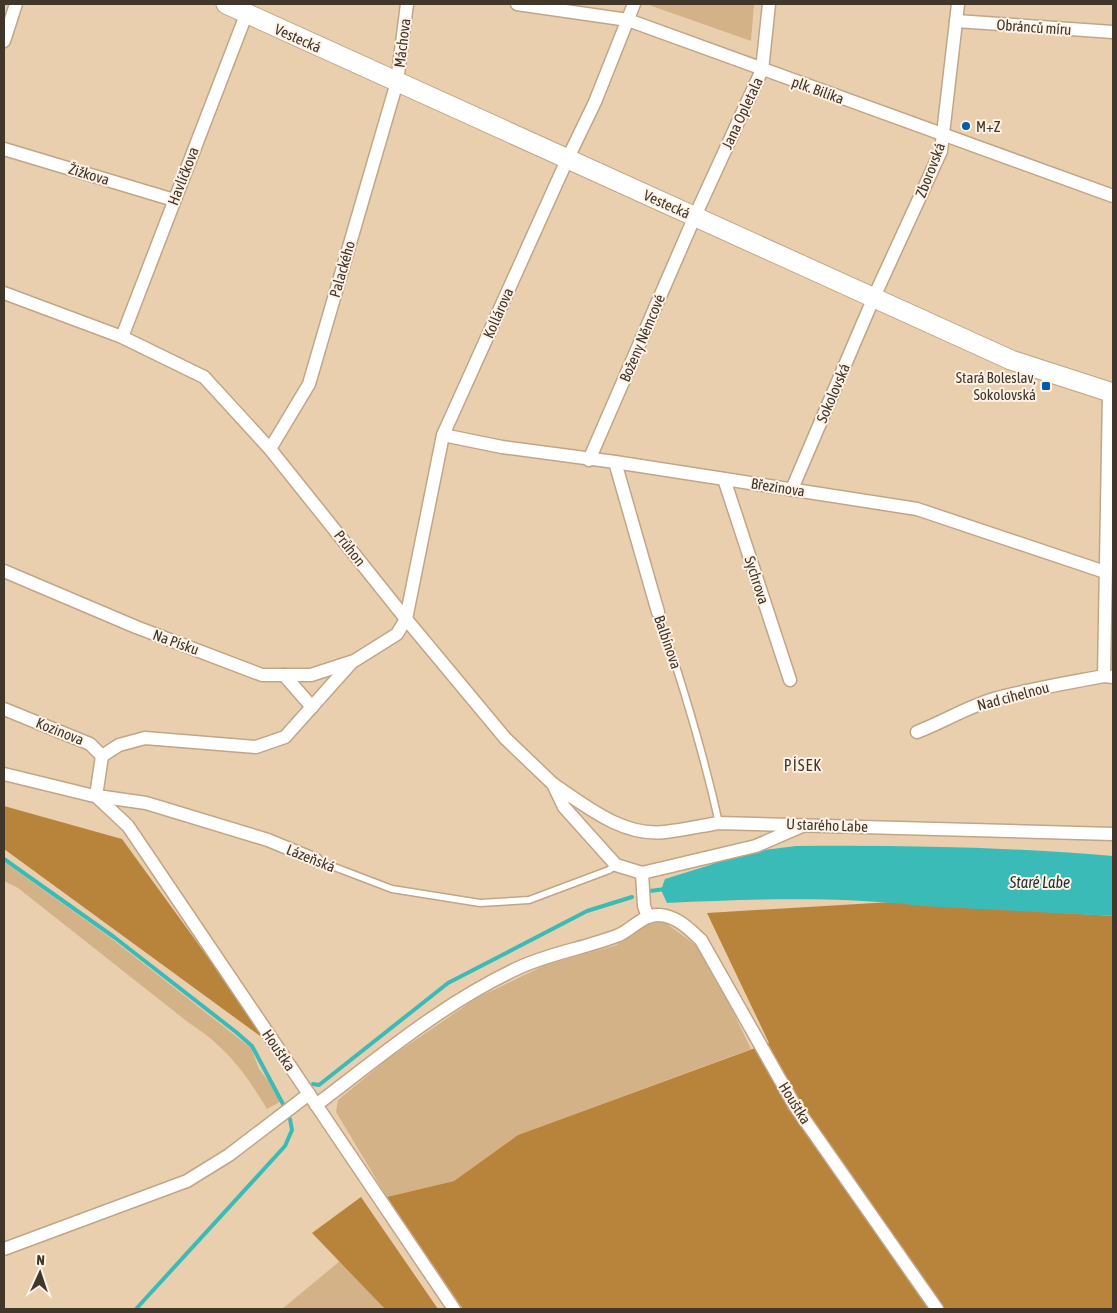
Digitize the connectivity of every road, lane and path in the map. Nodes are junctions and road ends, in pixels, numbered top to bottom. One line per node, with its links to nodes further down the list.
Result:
1 (16, 4): 12 (street)
2 (226, 4): 8 (street, Vestecká)
3 (407, 4): 14 (street, Máchova)
4 (517, 4): 9 (street, plk. Bilíka)
5 (634, 4): 9 (street, Kollárova)
6 (769, 4): 13 (street, Jana Opletala)
7 (958, 4): 10 (street, Zborovská)
8 (246, 15): 14 (street, Vestecká); 19 (street, Havlíčkova)
9 (628, 20): 13 (street, plk. Bilíka); 17 (street, Kollárova)
10 (956, 21): 11 (street, Obránců míru); 15 (street, Zborovská)
11 (1113, 32)
12 (4, 41)
13 (762, 70): 15 (street, plk. Bilíka); 20 (street, Jana Opletala)
14 (396, 82): 17 (street, Vestecká); 26 (street, Palackého)
15 (944, 135): 18 (street, plk. Bilíka); 22 (street, Zborovská)
16 (4, 148): 19 (street, Žižkova)
17 (567, 160): 20 (street, Vestecká); 25 (street, Kollárova)
18 (1113, 196)
19 (174, 200): 23 (street, Havlíčkova)
20 (695, 216): 22 (street, Vestecká); 27 (street, Boženy Němcové)
21 (4, 292): 23 (street, Průhon)
22 (874, 297): 24 (street, Vestecká); 30 (street, Sokolovská)
23 (122, 337): 26 (street, Průhon)
24 (1111, 392): 32 (street)
25 (443, 435): 27 (street, Březinova); 34 (street, Kollárova)
26 (270, 449): 34 (street, Průhon)
27 (589, 460): 28 (street, Březinova)
28 (615, 462): 29 (street, Březinova); 33 (street, Balbínova)
29 (724, 479): 30 (street, Březinova); 38 (street, Sychrova)
30 (792, 489): 32 (street, Březinova)
31 (4, 571): 36 (street, Na Písku)
32 (1105, 572): 37 (street)
33 (658, 612): 46 (lane, Balbínova)
34 (406, 619): 35 (street, Na Písku); 44 (street, Průhon)
35 (354, 661): 36 (street, Na Písku); 39 (street, Na Písku)
36 (284, 675): 39 (street)
37 (1108, 677): 41 (street, Nad cihelnou)
38 (790, 680)
39 (312, 708): 42 (street, Na Písku)
40 (4, 709): 42 (street, Kozinova)
41 (917, 732)
42 (102, 756): 45 (street)
43 (4, 774): 45 (street, Lázeňská)
44 (553, 784): 46 (street, U starého Labe); 50 (street, Průhon)
45 (96, 796): 49 (street, Lázeňská); 53 (street, Houštka)
46 (719, 823): 47 (street, U starého Labe)
47 (807, 824): 48 (street, U starého Labe); 51 (street)
48 (1113, 834)
49 (316, 860): 50 (lane, Lázeňská)
50 (616, 865): 51 (street)
51 (642, 873): 52 (street)
52 (648, 917): 54 (street); 57 (street, Houštka)
53 (309, 1094): 54 (street, Houštka); 55 (street)
54 (316, 1105): 56 (street, Houštka)
55 (4, 1249)
56 (454, 1309)
57 (937, 1309)

